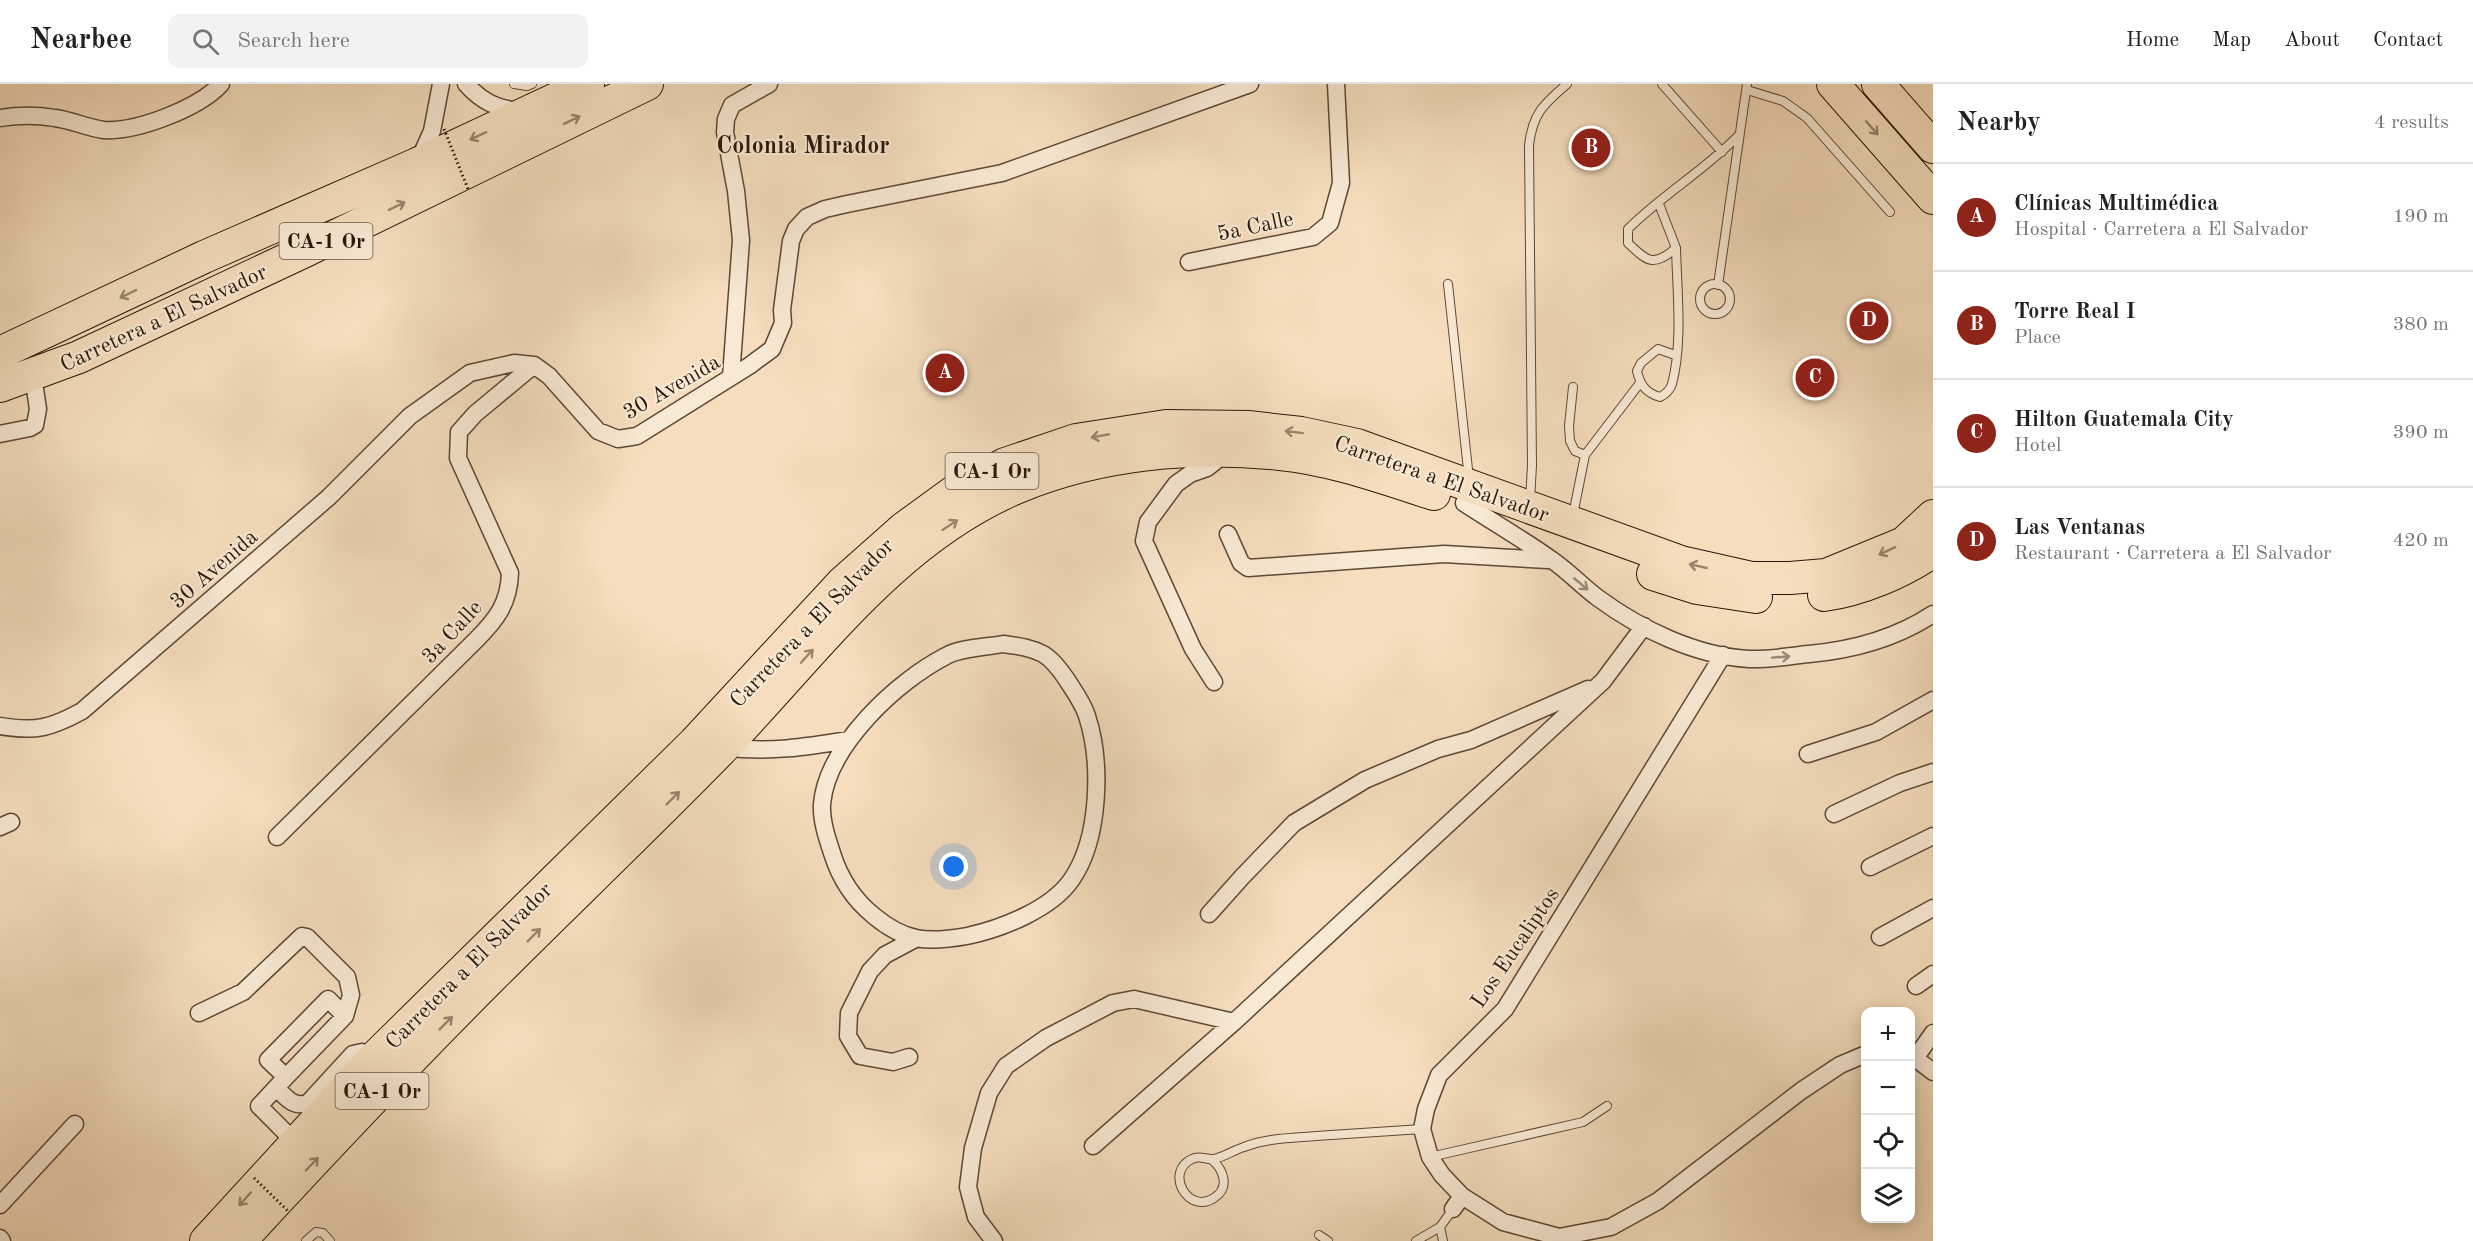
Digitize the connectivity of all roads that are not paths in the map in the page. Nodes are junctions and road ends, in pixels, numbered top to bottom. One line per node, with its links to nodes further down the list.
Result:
1 (221, 84): 16 (street)
2 (441, 84): 20 (street)
3 (466, 84): 15 (street)
4 (514, 84): 15 (lane)
5 (588, 84): 15 (highway, Carretera a El Salvador / CA-1 Or)
6 (648, 84): 30 (highway, Carretera a El Salvador / CA-1 Or, one-way to 6)
7 (769, 84): 36 (street)
8 (1250, 84): 36 (street, 30 Avenida)
9 (1335, 84): 26 (street, 5a Calle)
10 (1567, 84): 44 (lane)
11 (1662, 84): 19 (lane)
12 (1833, 84): 21 (highway, one-way to 21)
13 (1878, 84): 18 (highway)
14 (1747, 87): 17 (lane); 23 (lane)
15 (531, 98): 20 (highway, Carretera a El Salvador / CA-1 Or, one-way to 20)
16 (0, 118)
17 (1738, 135): 19 (lane); 29 (lane)
18 (1933, 147)
19 (1722, 152): 22 (lane)
20 (417, 164): 24 (highway, Carretera a El Salvador / CA-1 Or)
21 (1933, 198)
22 (1659, 204): 25 (lane); 25 (lane)
23 (1890, 212)
24 (294, 217): 27 (highway, Carretera a El Salvador / CA-1 Or); 30 (highway)
25 (1676, 248): 32 (lane)
26 (1189, 262)
27 (165, 276): 31 (highway, Carretera a El Salvador / CA-1 Or, one-way to 31); 33 (highway)
28 (1448, 284): 43 (lane)
29 (1718, 285)
30 (228, 287): 33 (highway, Carretera a El Salvador / CA-1 Or)
31 (0, 353)
32 (1675, 355): 37 (lane); 37 (lane)
33 (79, 357): 35 (highway, Carretera a El Salvador / CA-1 Or)
34 (534, 364): 36 (street, 30 Avenida); 56 (street, 30 Avenida); 63 (street, 3a Calle)
35 (33, 376): 38 (highway, Carretera a El Salvador / CA-1 Or); 40 (street)
36 (732, 377)
37 (1640, 383): 41 (lane)
38 (0, 386)
39 (1573, 387): 41 (lane)
40 (0, 434)
41 (1585, 455): 46 (lane)
42 (1189, 463): 43 (highway, Carretera a El Salvador / CA-1 Or); 54 (street); 58 (highway, Carretera a El Salvador / CA-1 Or, one-way to 42)
43 (1467, 494): 44 (highway, Carretera a El Salvador / CA-1 Or); 48 (highway, Carretera a El Salvador / CA-1 Or); 49 (street); 82 (highway, Carretera a El Salvador / CA-1 Or, one-way to 82)
44 (1529, 507): 46 (highway, Carretera a El Salvador / CA-1 Or)
45 (1933, 516): 46 (highway, Carretera a El Salvador / CA-1 Or, one-way to 46)
46 (1571, 522)
47 (1228, 534): 49 (street)
48 (1933, 550)
49 (1553, 560): 51 (street, one-way to 51)
50 (1933, 614): 52 (street, one-way to 50)
51 (1644, 626): 52 (street); 53 (street)
52 (1723, 656): 84 (street, Los Eucaliptos)
53 (1603, 681): 66 (street); 73 (street)
54 (1214, 682)
55 (1933, 700): 59 (street)
56 (0, 726)
57 (849, 740): 58 (street); 68 (street); 68 (street)
58 (724, 747): 94 (highway, Carretera a El Salvador / CA-1 Or, one-way to 58)
59 (1808, 754)
60 (1933, 772): 61 (street)
61 (1834, 814)
62 (1933, 836): 64 (street)
63 (277, 837)
64 (1870, 867)
65 (1933, 908): 67 (street)
66 (1209, 914)
67 (1880, 937)
68 (915, 939): 77 (street)
69 (1933, 974): 70 (street)
70 (1916, 986)
71 (199, 1013): 72 (street)
72 (345, 1016): 80 (street); 80 (street)
73 (1234, 1022): 85 (street); 97 (street)
74 (1933, 1033): 75 (street)
75 (1915, 1054)
76 (1861, 1056): 89 (street)
77 (909, 1057)
78 (1915, 1058): 79 (street)
79 (1933, 1072)
80 (281, 1082): 82 (street); 86 (street)
81 (1607, 1106): 87 (lane)
82 (310, 1112): 86 (highway, Carretera a El Salvador / CA-1 Or)
83 (75, 1124): 90 (street)
84 (1422, 1129): 87 (street); 88 (lane)
85 (1093, 1146)
86 (292, 1148): 93 (highway, Carretera a El Salvador / CA-1 Or, one-way to 93)
87 (1430, 1156): 89 (street)
88 (1212, 1160): 88 (lane)
89 (1458, 1203): 91 (lane)
90 (0, 1205)
91 (1440, 1227): 99 (lane); 100 (lane)
92 (1319, 1235): 98 (lane)
93 (206, 1241)
94 (240, 1241)
95 (306, 1241): 96 (lane)
96 (330, 1241)
97 (994, 1241)
98 (1328, 1241)
99 (1416, 1241)
100 (1443, 1241)

